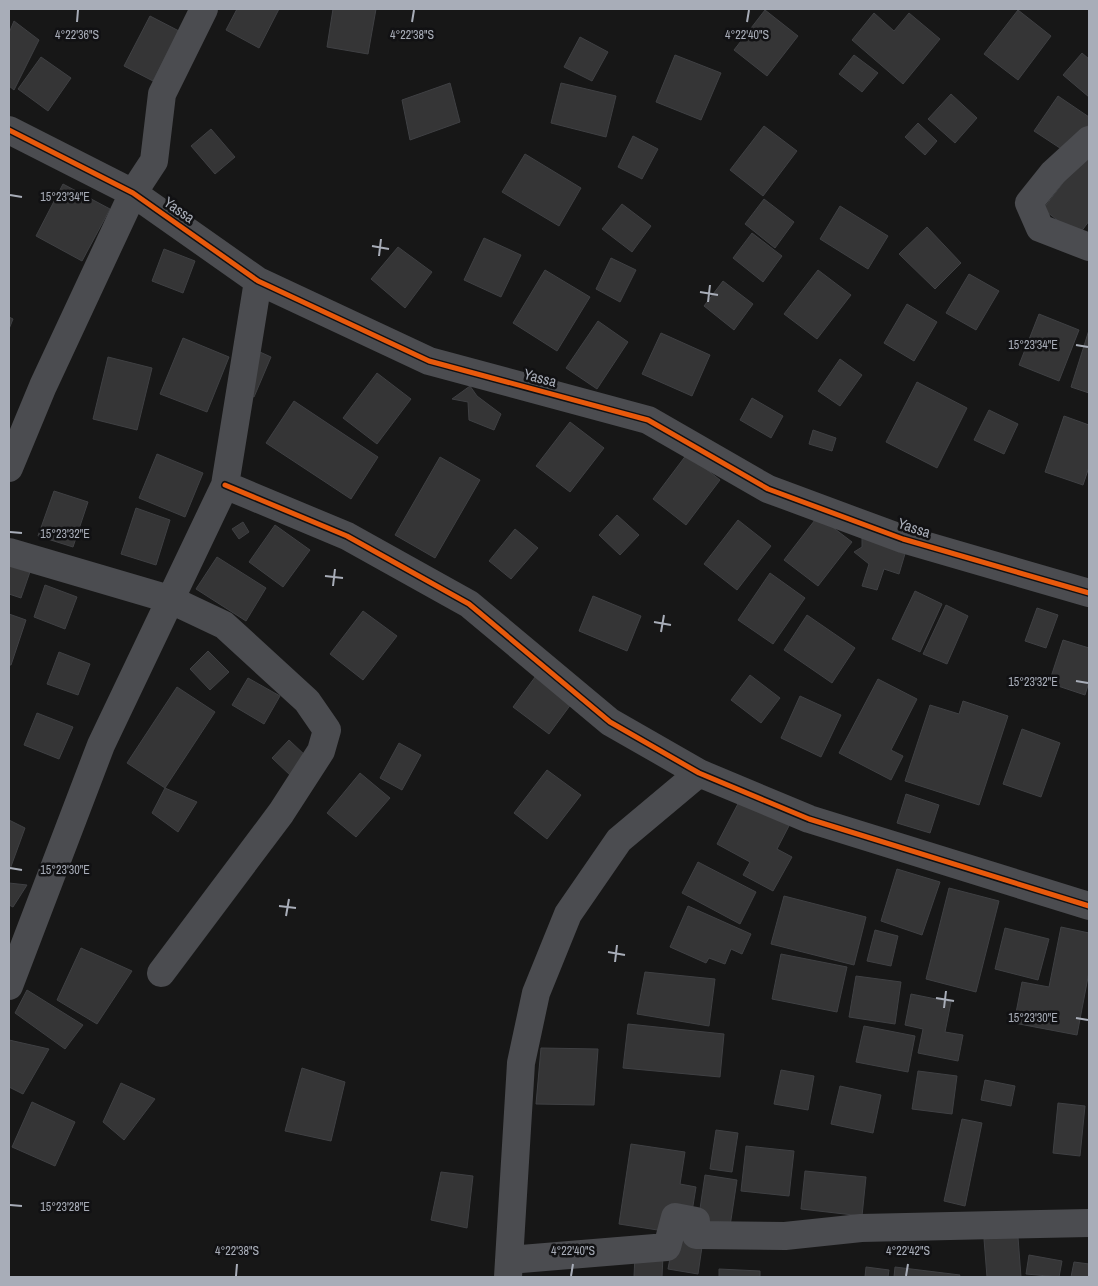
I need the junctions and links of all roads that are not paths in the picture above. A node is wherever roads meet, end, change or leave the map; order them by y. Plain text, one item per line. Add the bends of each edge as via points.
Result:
1 (204, 9) edge
2 (9, 130) edge
3 (1089, 140) edge
4 (133, 193) junction
5 (1089, 247) edge
6 (258, 281) junction
7 (9, 468) edge
8 (225, 485) junction
9 (9, 552) edge
10 (1089, 593) edge
11 (169, 599) junction
12 (699, 773) junction
13 (1089, 906) edge
14 (161, 973) dead end
15 (9, 986) edge
16 (1089, 1224) edge
17 (509, 1268) edge

1 - 4 street via 162,94 154,161
2 - 4 street, Yassa
3 - 5 street via 1053,173 1029,203 1040,228
4 - 6 street, Yassa
4 - 7 street via 43,386
6 - 8 street
6 - 10 street, Yassa via 429,361 648,420 768,490 903,539
8 - 11 street
8 - 12 street via 347,536 469,604 610,722
9 - 11 street
11 - 14 street via 224,626 307,701 327,730 321,751 281,813
11 - 15 street via 102,745
12 - 13 street via 809,819
12 - 17 street via 619,840 568,914 536,993 521,1063
16 - 17 street via 861,1228 785,1236 696,1235 696,1221 675,1217 667,1247

